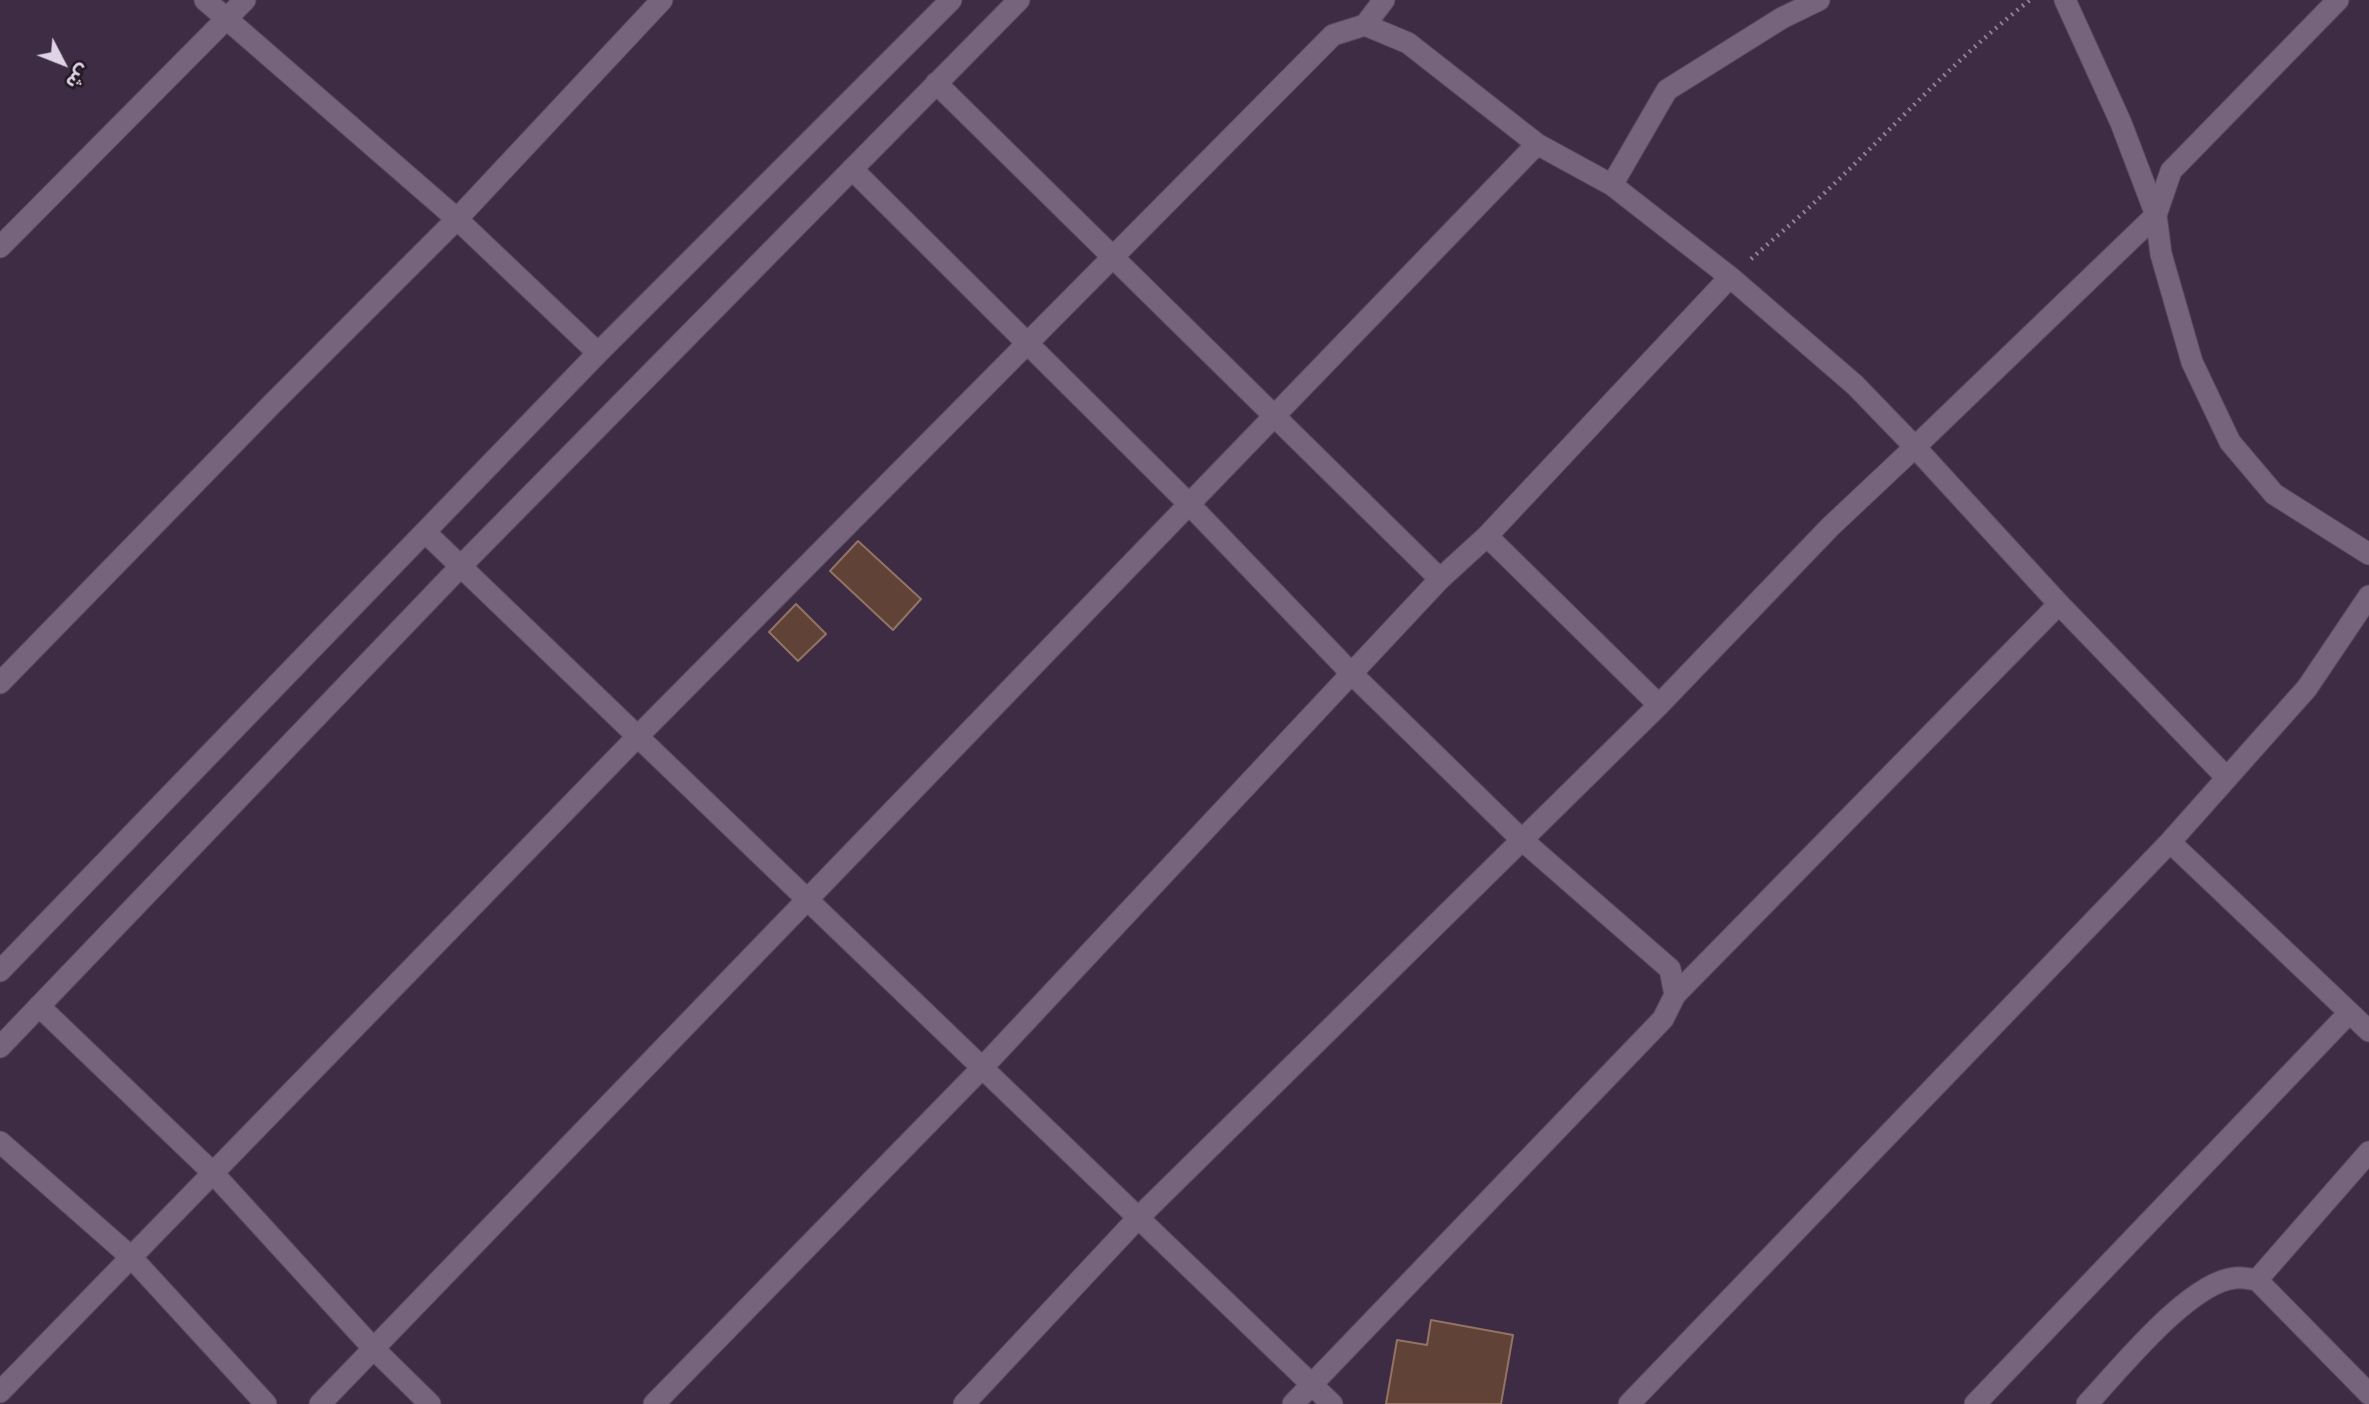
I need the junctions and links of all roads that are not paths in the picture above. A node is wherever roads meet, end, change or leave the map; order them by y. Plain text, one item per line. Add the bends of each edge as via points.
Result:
1 (205, 0) edge
2 (245, 0) edge
3 (662, 0) edge
4 (951, 0) edge
5 (1018, 0) edge
6 (1384, 0) edge
7 (1819, 0) edge
8 (2065, 0) edge
9 (2338, 0) edge
10 (225, 20) junction
11 (1365, 25) junction
12 (936, 83) junction
13 (1537, 144) junction
14 (852, 169) junction
15 (1612, 185) junction
16 (2156, 215) junction
17 (457, 219) junction
18 (0, 247) edge
19 (1114, 256) junction
20 (1730, 277) junction
21 (1027, 343) junction
22 (598, 353) junction
23 (1273, 415) junction
24 (1915, 447) junction
25 (1189, 504) junction
26 (425, 532) junction
27 (1486, 536) junction
28 (2369, 554) edge
29 (461, 566) junction
30 (1440, 579) junction
31 (2369, 596) edge
32 (2059, 604) junction
33 (1352, 674) junction
34 (0, 683) edge
35 (1659, 705) junction
36 (637, 737) junction
37 (2227, 778) junction
38 (1521, 839) junction
39 (2170, 842) junction
40 (807, 900) junction
41 (0, 971) edge
42 (1675, 995) junction
43 (39, 1006) junction
44 (2350, 1013) junction
45 (2369, 1031) edge
46 (0, 1046) edge
47 (982, 1068) junction
48 (0, 1142) edge
49 (2369, 1152) edge
50 (213, 1173) junction
51 (1138, 1218) junction
52 (131, 1257) junction
53 (2257, 1280) junction
54 (373, 1348) junction
55 (1312, 1384) junction
56 (0, 1392) edge
57 (2369, 1394) edge
58 (1985, 1401) edge
59 (266, 1404) edge
60 (320, 1404) edge
61 (430, 1404) edge
62 (654, 1404) edge
63 (964, 1404) edge
64 (1293, 1404) edge
65 (1332, 1404) edge
66 (1629, 1404) edge
67 (2087, 1404) edge

1 - 10 street
2 - 10 street
3 - 17 street
4 - 22 street
5 - 12 street
6 - 11 street
7 - 15 street via 1667,90
8 - 16 street via 2121,123
9 - 16 street via 2171,171
10 - 17 street
10 - 18 street
11 - 13 street via 1408,43
11 - 19 street via 1333,35
12 - 14 street
12 - 19 street
13 - 15 street
13 - 23 street
14 - 21 street
14 - 29 street
15 - 20 street
16 - 24 street
16 - 28 street via 2161,254 2192,362 2230,442 2274,494
17 - 22 street
17 - 34 street
19 - 21 street
19 - 23 street
20 - 24 street via 1854,385
20 - 27 street
21 - 25 street
21 - 36 street
22 - 26 street
23 - 25 street
23 - 30 street
24 - 32 street
24 - 35 street via 1830,527
25 - 33 street
25 - 40 street
26 - 29 street
26 - 41 street
27 - 30 street
27 - 35 street
29 - 36 street
29 - 43 street
30 - 33 street
31 - 37 street via 2307,688
32 - 37 street
32 - 42 street
33 - 38 street
33 - 47 street
35 - 38 street
36 - 40 street
36 - 50 street
37 - 39 street
38 - 42 street via 1670,969
38 - 51 street
39 - 44 street
39 - 66 street
40 - 47 street
40 - 54 street
42 - 55 street via 1663,1019
43 - 46 street
43 - 50 street
44 - 45 street
44 - 58 street
47 - 51 street
47 - 62 street
48 - 52 street
49 - 53 street
50 - 52 street
50 - 54 street
51 - 55 street
51 - 63 street
52 - 56 street
52 - 59 street
53 - 57 street
53 - 67 street via 2234,1278 2207,1287 2181,1305
54 - 60 street
54 - 61 street
55 - 64 street
55 - 65 street

